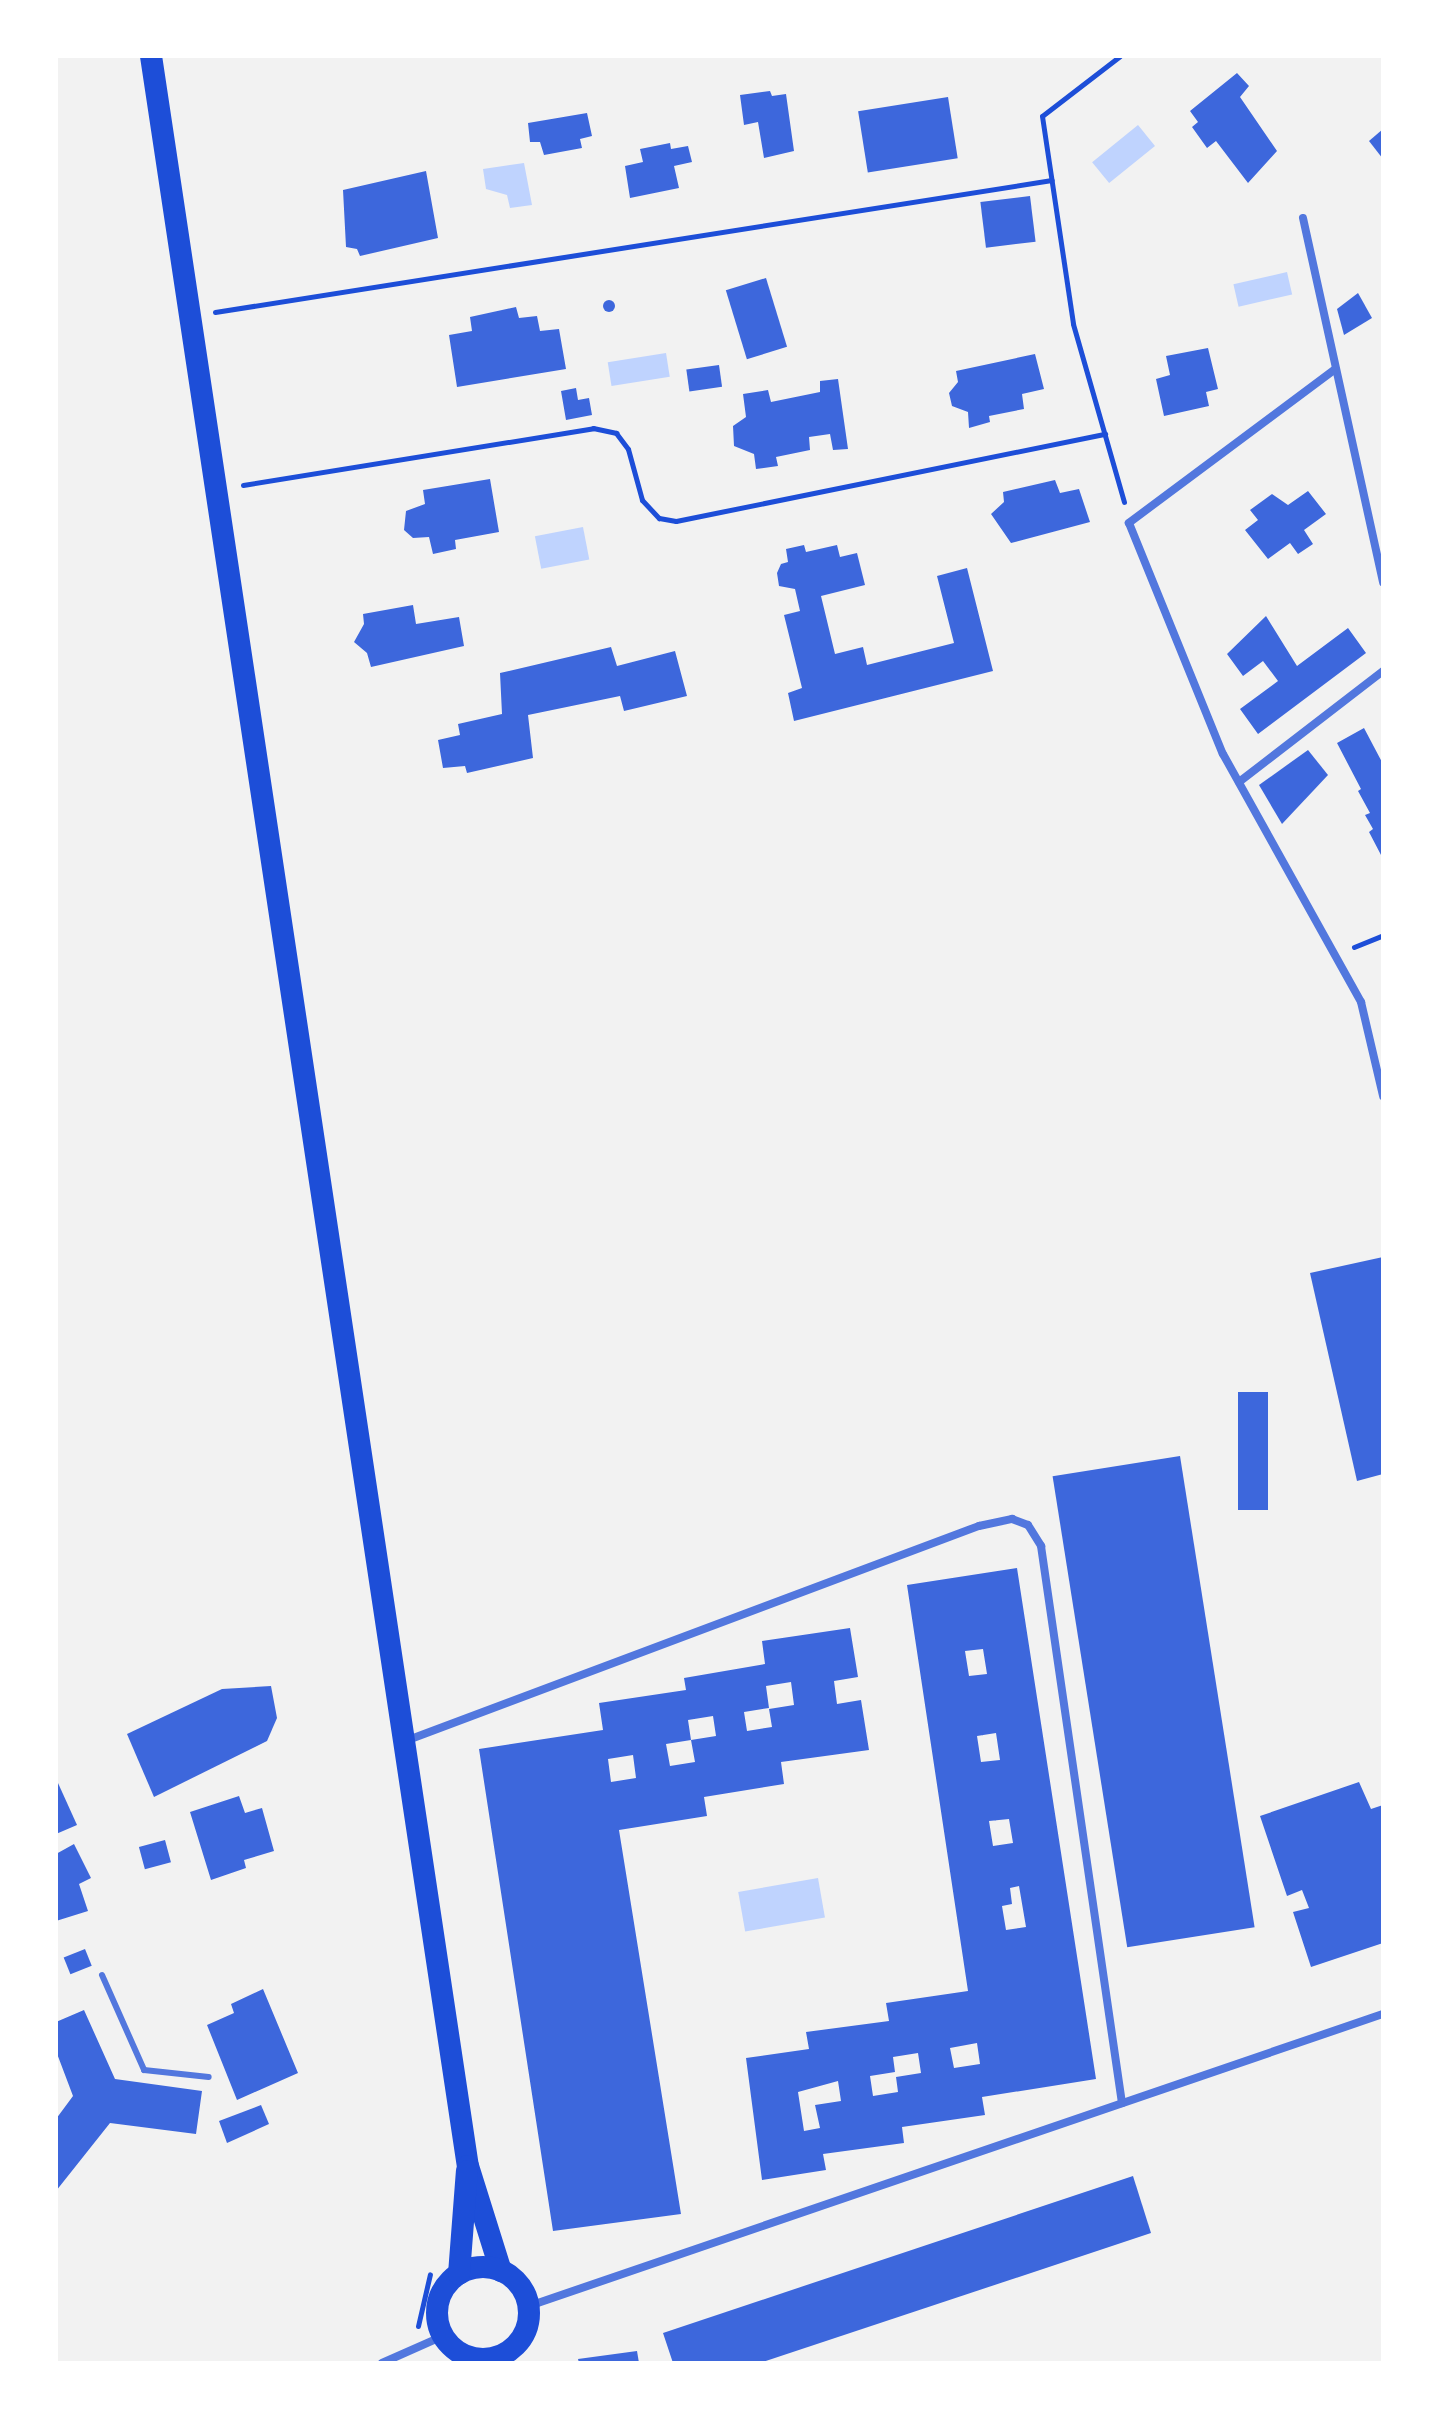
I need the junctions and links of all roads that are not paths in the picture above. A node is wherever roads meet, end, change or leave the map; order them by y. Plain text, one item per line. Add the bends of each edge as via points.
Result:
1 (151, 56) edge
2 (1303, 218) dead end
3 (1334, 370) junction
4 (1383, 582) edge
5 (1383, 671) edge
6 (1239, 782) junction
7 (1383, 1096) edge
8 (403, 1742) junction
9 (102, 1975) dead end
10 (1383, 2014) edge
11 (209, 2077) dead end
12 (1122, 2103) junction
13 (468, 2166) junction
14 (501, 2271) junction
15 (459, 2274) junction
16 (529, 2306) junction
17 (443, 2336) junction
18 (517, 2352) edge
19 (467, 2359) edge
20 (382, 2363) edge

1 - 8 highway
2 - 3 street
3 - 4 street
3 - 6 street via 1129,523 1177,650
5 - 6 street
6 - 7 street via 1361,1002
8 - 12 street via 979,1526 1012,1519 1028,1525 1041,1546
8 - 13 highway
9 - 11 lane via 144,2070
10 - 12 street
12 - 16 street
13 - 14 highway
13 - 15 highway
14 - 15 highway via 487,2267
14 - 16 highway via 514,2279
15 - 17 highway via 438,2302
16 - 18 highway
17 - 19 highway
17 - 20 street
18 - 19 highway

